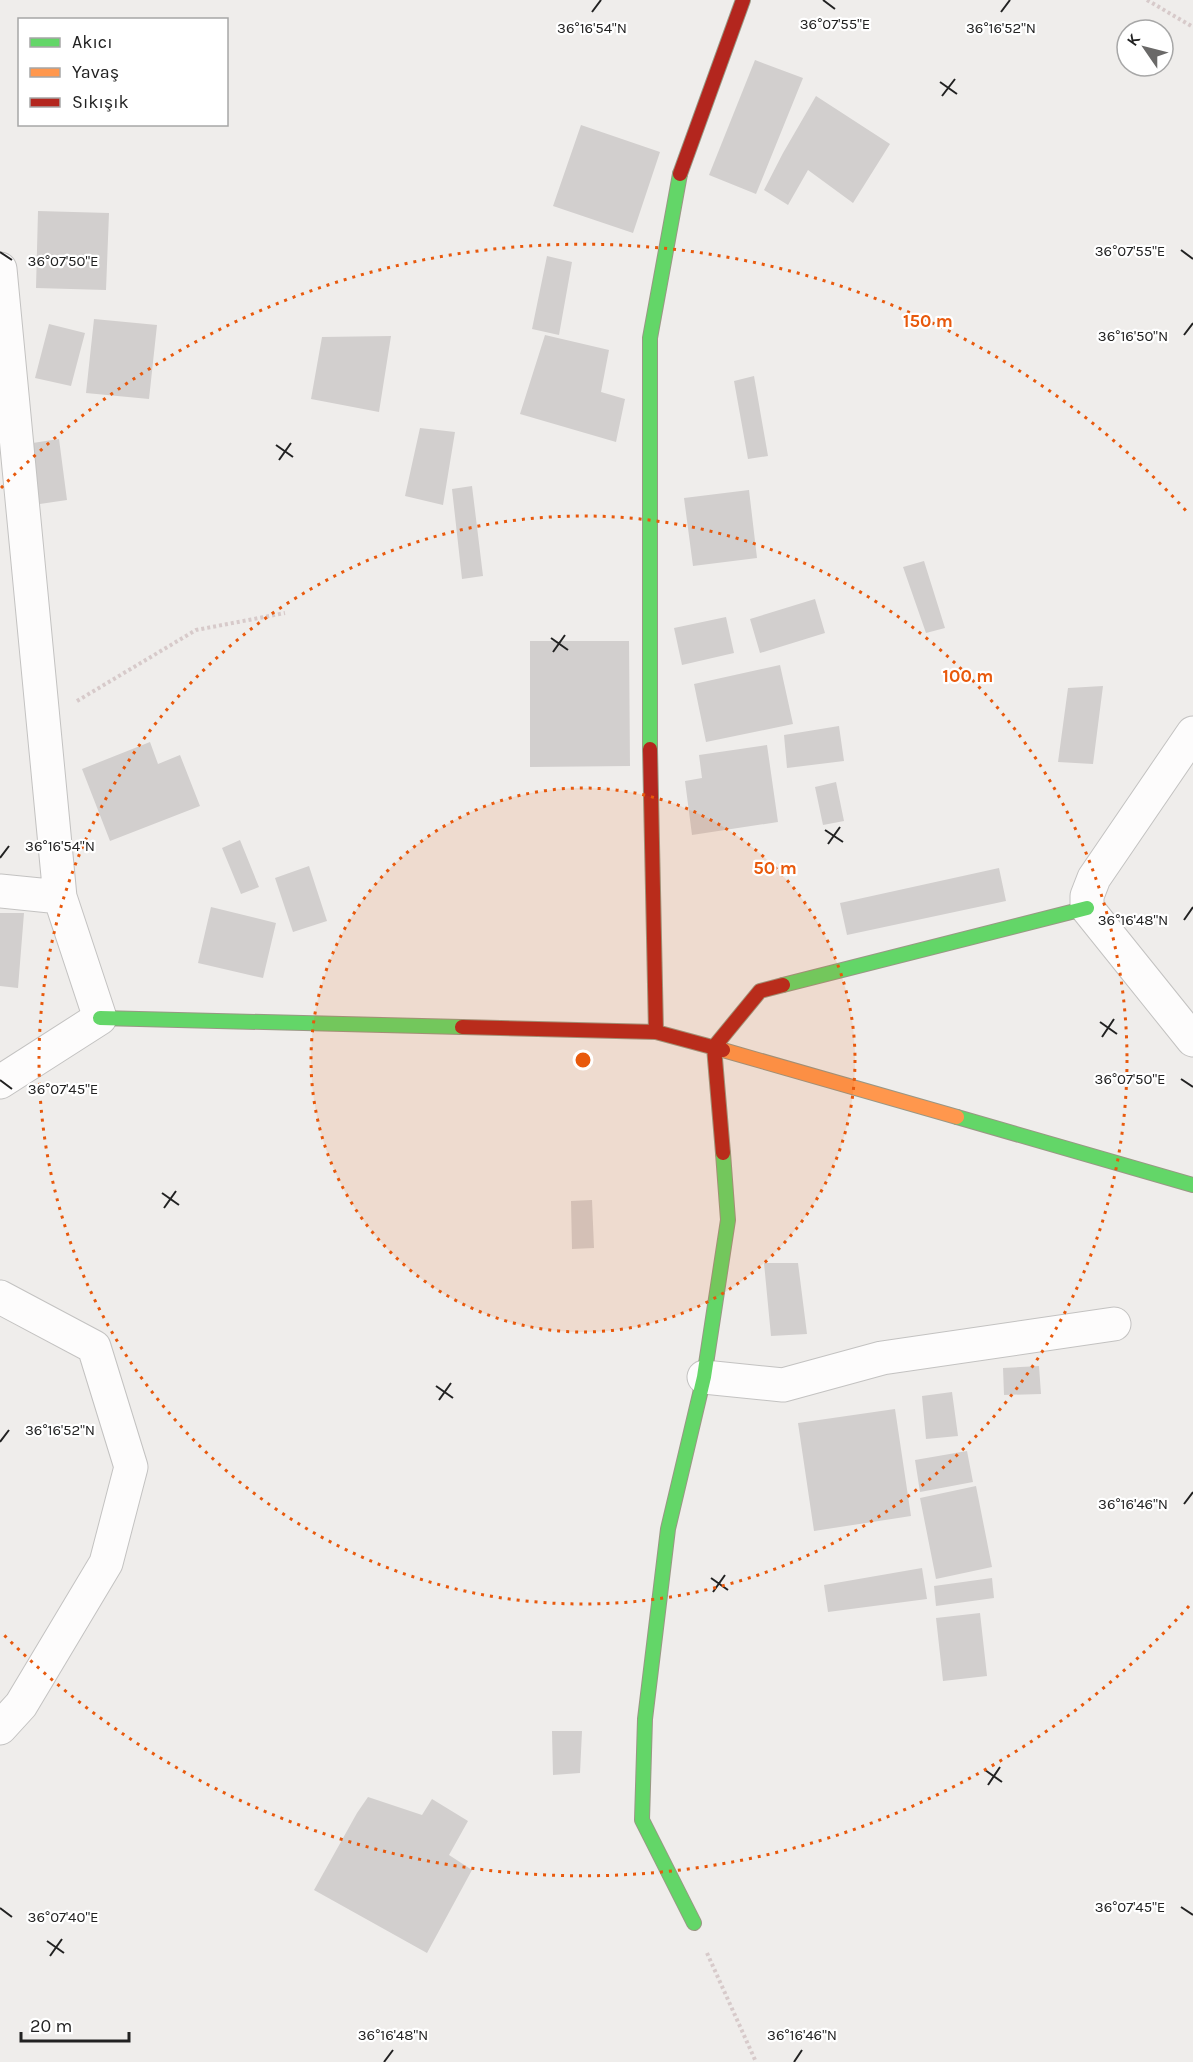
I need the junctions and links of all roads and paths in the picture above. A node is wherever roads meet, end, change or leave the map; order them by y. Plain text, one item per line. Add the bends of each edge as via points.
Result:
1 (742, 0) edge
2 (1147, 0) edge
3 (1193, 27) edge
4 (0, 272) edge
5 (285, 613) dead end
6 (43, 721) junction
7 (1193, 733) edge
8 (0, 891) edge
9 (60, 897) junction
10 (1087, 908) junction
11 (100, 1018) junction
12 (656, 1032) junction
13 (1193, 1040) edge
14 (714, 1047) junction
15 (0, 1082) edge
16 (1193, 1185) edge
17 (0, 1297) edge
18 (1114, 1324) dead end
19 (704, 1377) junction
20 (0, 1728) edge
21 (694, 1923) joint
22 (756, 2062) edge

1 - 12 street via 679,176 650,338 649,683
2 - 3 path
4 - 6 street
5 - 6 path via 196,630
6 - 9 street
7 - 10 street via 1094,878
8 - 9 street
9 - 11 street
10 - 13 street
10 - 14 street via 760,991
11 - 12 street
11 - 15 street
12 - 14 street
14 - 16 street
14 - 19 street via 728,1220
17 - 20 street via 94,1347 131,1467 106,1563 21,1705
18 - 19 street via 882,1358 783,1385
19 - 21 street via 668,1529 645,1719 642,1820
21 - 22 path

